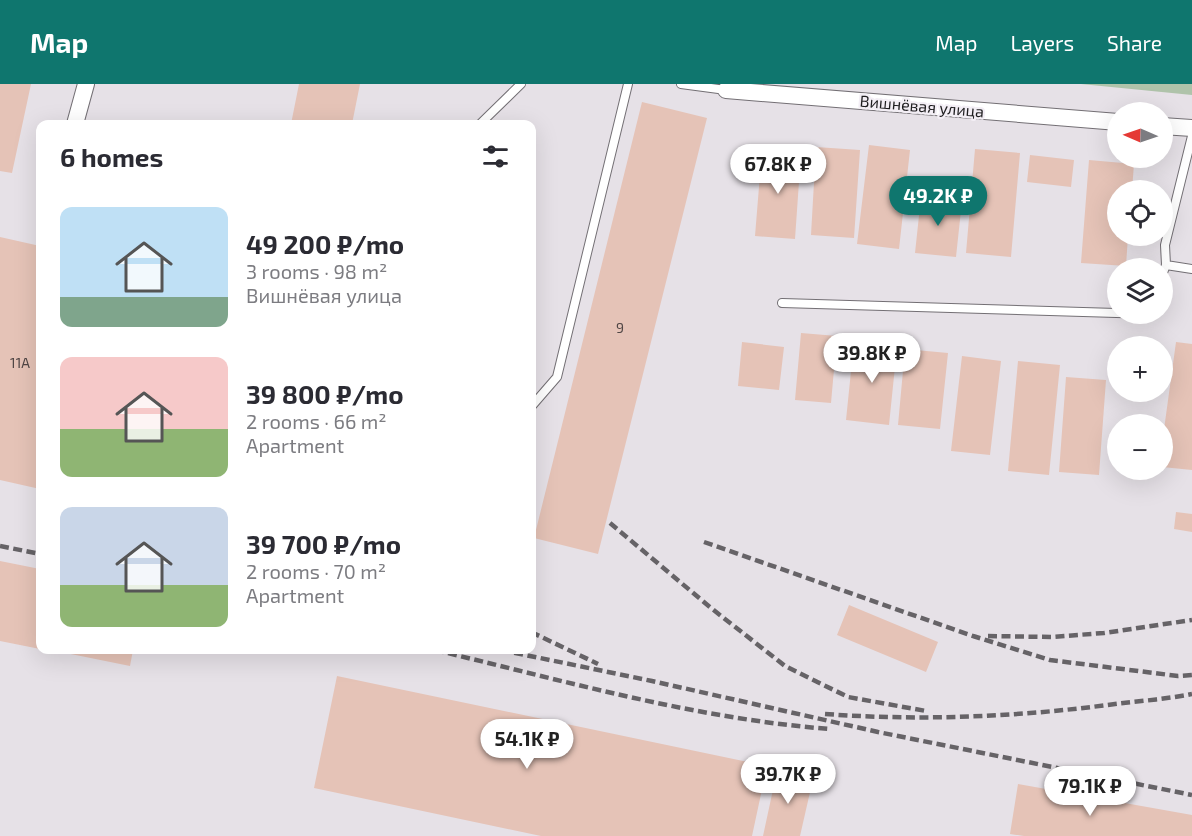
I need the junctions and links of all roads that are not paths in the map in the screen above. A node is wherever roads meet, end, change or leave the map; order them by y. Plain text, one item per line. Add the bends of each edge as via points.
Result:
1 (86, 84) edge
2 (521, 84) edge
3 (628, 84) edge
4 (681, 84) edge
5 (726, 90) joint
6 (76, 120) edge
7 (484, 120) edge
8 (1107, 121) edge
9 (1173, 127) edge
10 (1192, 128) edge
11 (1192, 136) edge
12 (1166, 258) edge
13 (1173, 266) edge
14 (1192, 269) edge
15 (782, 303) dead end
16 (1107, 313) edge
17 (536, 401) edge

1 - 6 street
2 - 7 lane
3 - 17 lane via 557,377
4 - 5 lane
5 - 8 street, Вишнёвая улица
9 - 10 street
11 - 12 lane
13 - 14 lane
15 - 16 lane

